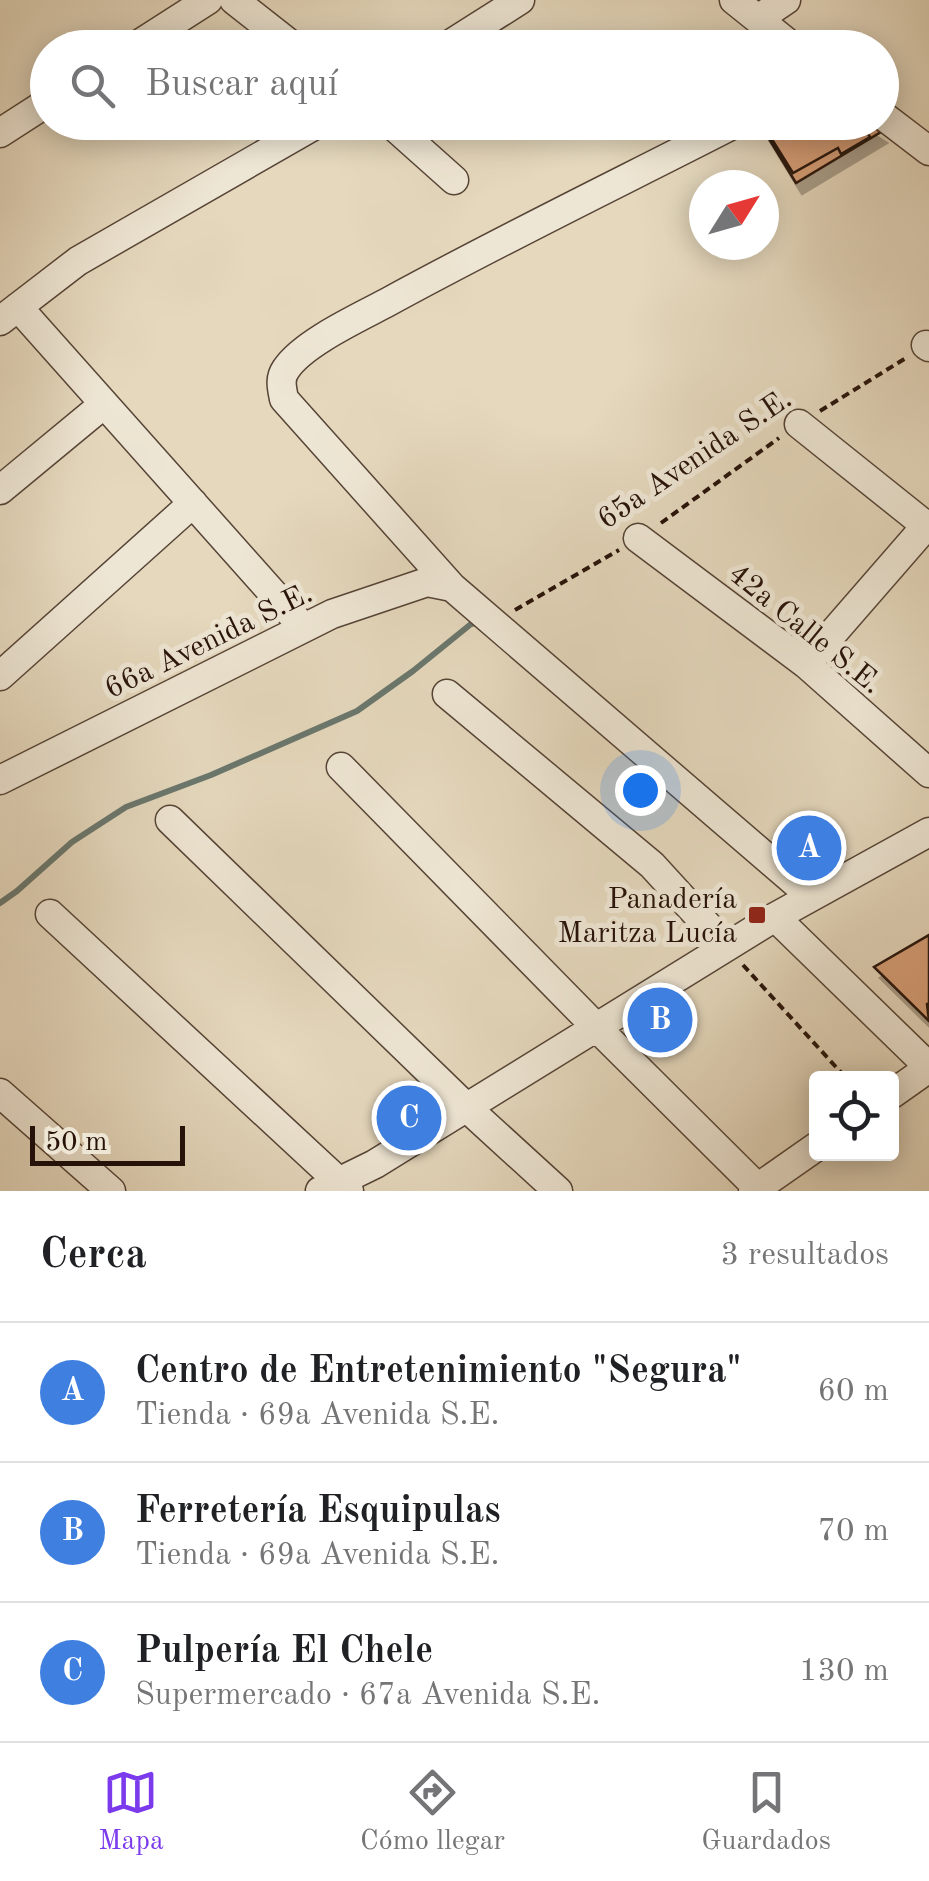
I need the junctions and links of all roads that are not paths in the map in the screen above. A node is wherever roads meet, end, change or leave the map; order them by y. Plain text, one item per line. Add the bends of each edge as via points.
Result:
1 (208, 0) edge
2 (234, 0) edge
3 (520, 0) edge
4 (734, 0) edge
5 (786, 0) edge
6 (758, 20) junction
7 (161, 30) edge
8 (272, 30) edge
9 (472, 30) edge
10 (771, 30) edge
11 (30, 113) edge
12 (899, 128) edge
13 (0, 132) edge
14 (289, 140) edge
15 (408, 140) edge
16 (703, 140) edge
17 (929, 151) edge
18 (454, 180) dead end
19 (9, 314) edge
20 (104, 404) junction
21 (799, 424) road end
22 (0, 490) edge
23 (193, 503) junction
24 (928, 527) edge
25 (638, 538) road end
26 (452, 587) junction
27 (303, 627) junction
28 (806, 664) junction
29 (0, 676) edge
30 (447, 694) dead end
31 (341, 766) dead end
32 (929, 774) edge
33 (0, 780) edge
34 (170, 820) dead end
35 (926, 838) edge
36 (811, 896) junction
37 (50, 914) dead end
38 (774, 917) junction
39 (726, 946) junction
40 (596, 1027) junction
41 (929, 1067) edge
42 (899, 1089) edge
43 (0, 1093) edge
44 (466, 1108) junction
45 (809, 1152) edge
46 (336, 1188) edge
47 (757, 1190) edge
48 (112, 1191) edge
49 (558, 1191) edge

1 - 7 street
2 - 8 street
3 - 9 street
4 - 6 street
5 - 6 street
6 - 10 street
11 - 13 street
12 - 17 street
14 - 19 street via 78,261
15 - 18 street
16 - 26 street via 332,332 286,370 284,399
19 - 20 street
20 - 22 street
20 - 23 street
21 - 24 street
23 - 27 street
23 - 29 street
24 - 28 street
25 - 28 street, 42a Calle S.E.
26 - 27 street, 66a Avenida S.E. via 427,582
26 - 36 street
27 - 33 street, 66a Avenida S.E.
28 - 32 street, 42a Calle S.E.
30 - 39 street via 652,865
31 - 40 street
34 - 44 street
35 - 36 street
36 - 38 street
37 - 46 street
38 - 39 street
38 - 41 street
39 - 40 street
40 - 44 street
40 - 47 street
41 - 42 street
43 - 48 street
44 - 46 street
44 - 49 street
45 - 47 street

